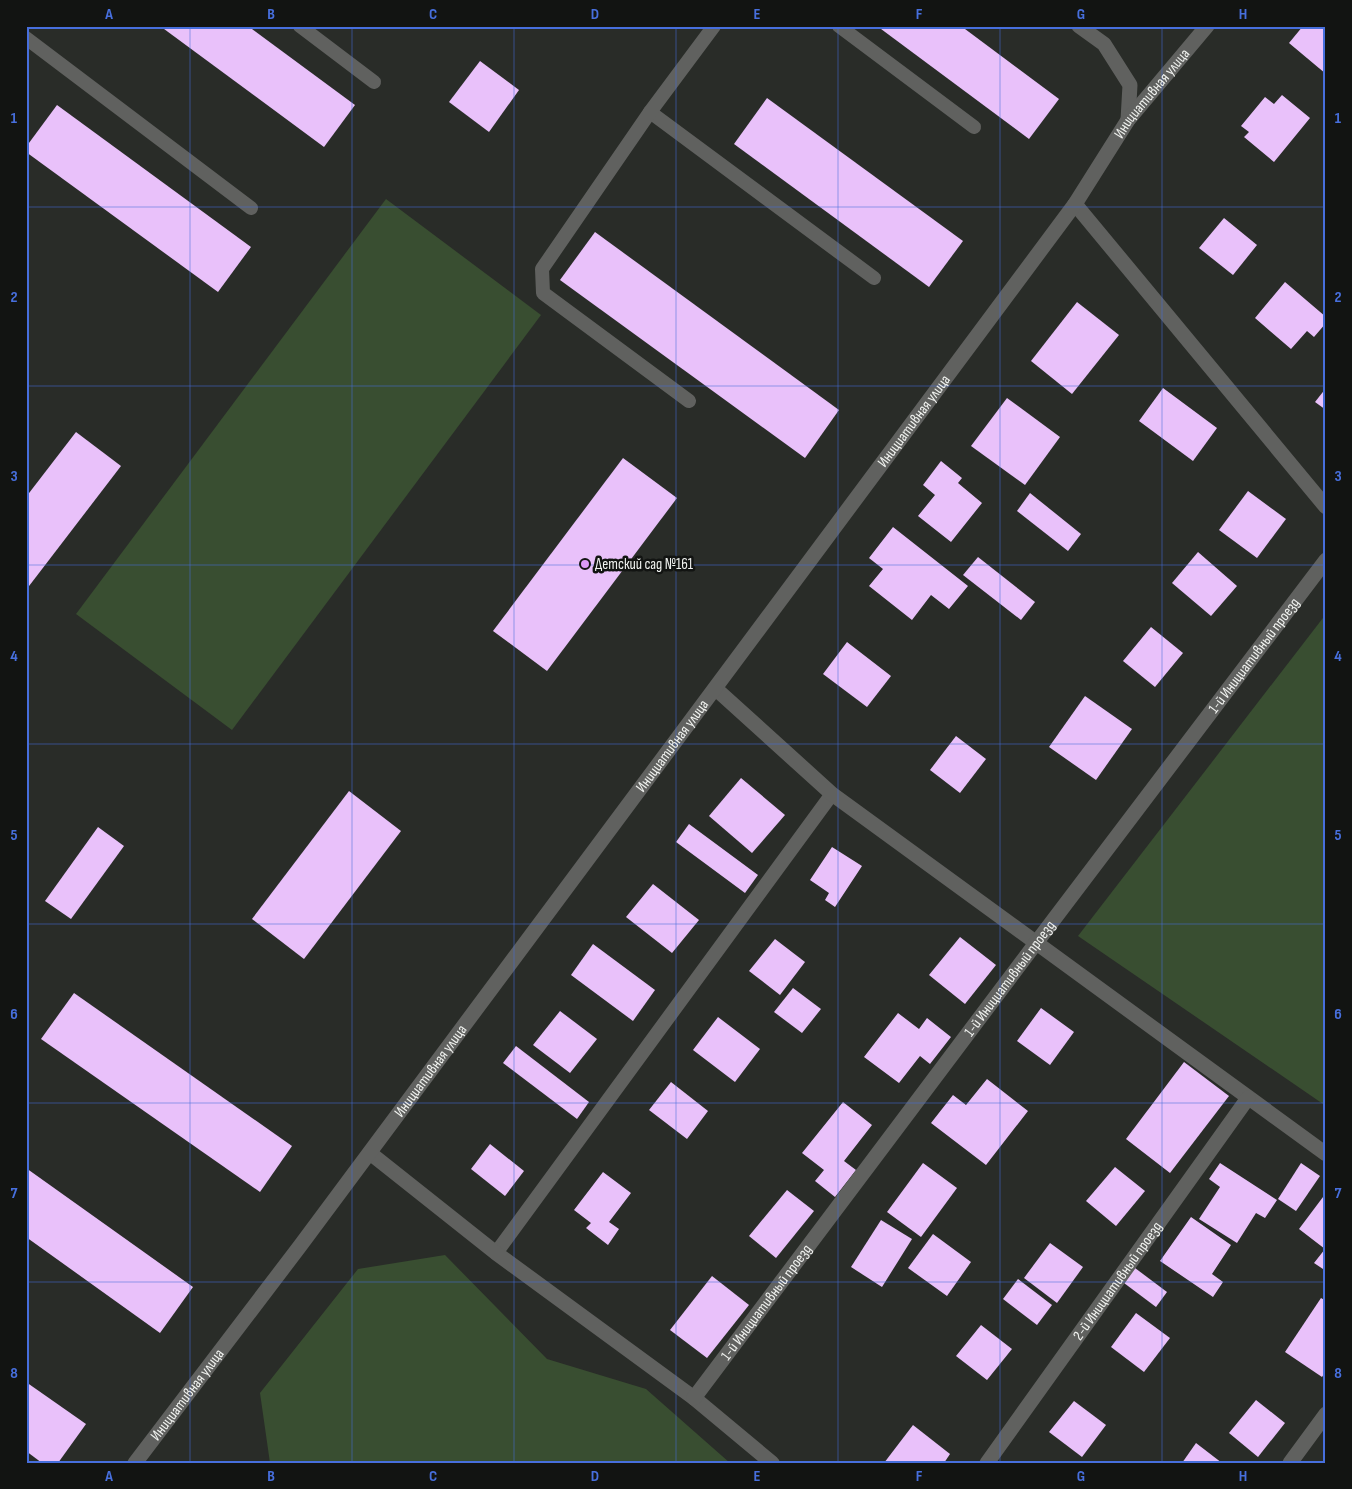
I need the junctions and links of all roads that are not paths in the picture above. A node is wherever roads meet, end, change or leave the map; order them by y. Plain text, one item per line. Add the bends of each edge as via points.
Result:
1 (300, 26) edge
2 (714, 26) edge
3 (838, 26) edge
4 (1079, 26) edge
5 (1207, 26) edge
6 (26, 38) edge
7 (374, 82) dead end
8 (650, 112) junction
9 (1128, 120) junction
10 (974, 127) dead end
11 (1076, 204) junction
12 (252, 208) dead end
13 (874, 278) dead end
14 (689, 401) dead end
15 (1326, 507) edge
16 (1326, 560) edge
17 (716, 689) junction
18 (832, 794) junction
19 (1036, 943) junction
20 (1248, 1098) junction
21 (370, 1153) junction
22 (1326, 1154) edge
23 (496, 1253) junction
24 (694, 1398) junction
25 (1326, 1414) edge
26 (135, 1463) edge
27 (772, 1463) edge
28 (987, 1463) edge
29 (1290, 1463) edge

1 - 7 lane
2 - 8 lane
3 - 10 lane
4 - 9 street via 1104,44 1130,85
5 - 9 street, Инициативная улица
6 - 12 lane
8 - 13 lane
8 - 14 lane via 542,269 543,293
9 - 11 street, Инициативная улица
11 - 15 street
11 - 17 street, Инициативная улица
16 - 19 street, 1-й Инициативный проезд
17 - 18 street
17 - 21 street, Инициативная улица
18 - 19 street
18 - 23 lane
19 - 20 street
19 - 24 street, 1-й Инициативный проезд
20 - 22 street
20 - 28 street, 2-й Инициативный проезд
21 - 23 street
21 - 26 street, Инициативная улица
23 - 24 street
24 - 27 street
25 - 29 street

